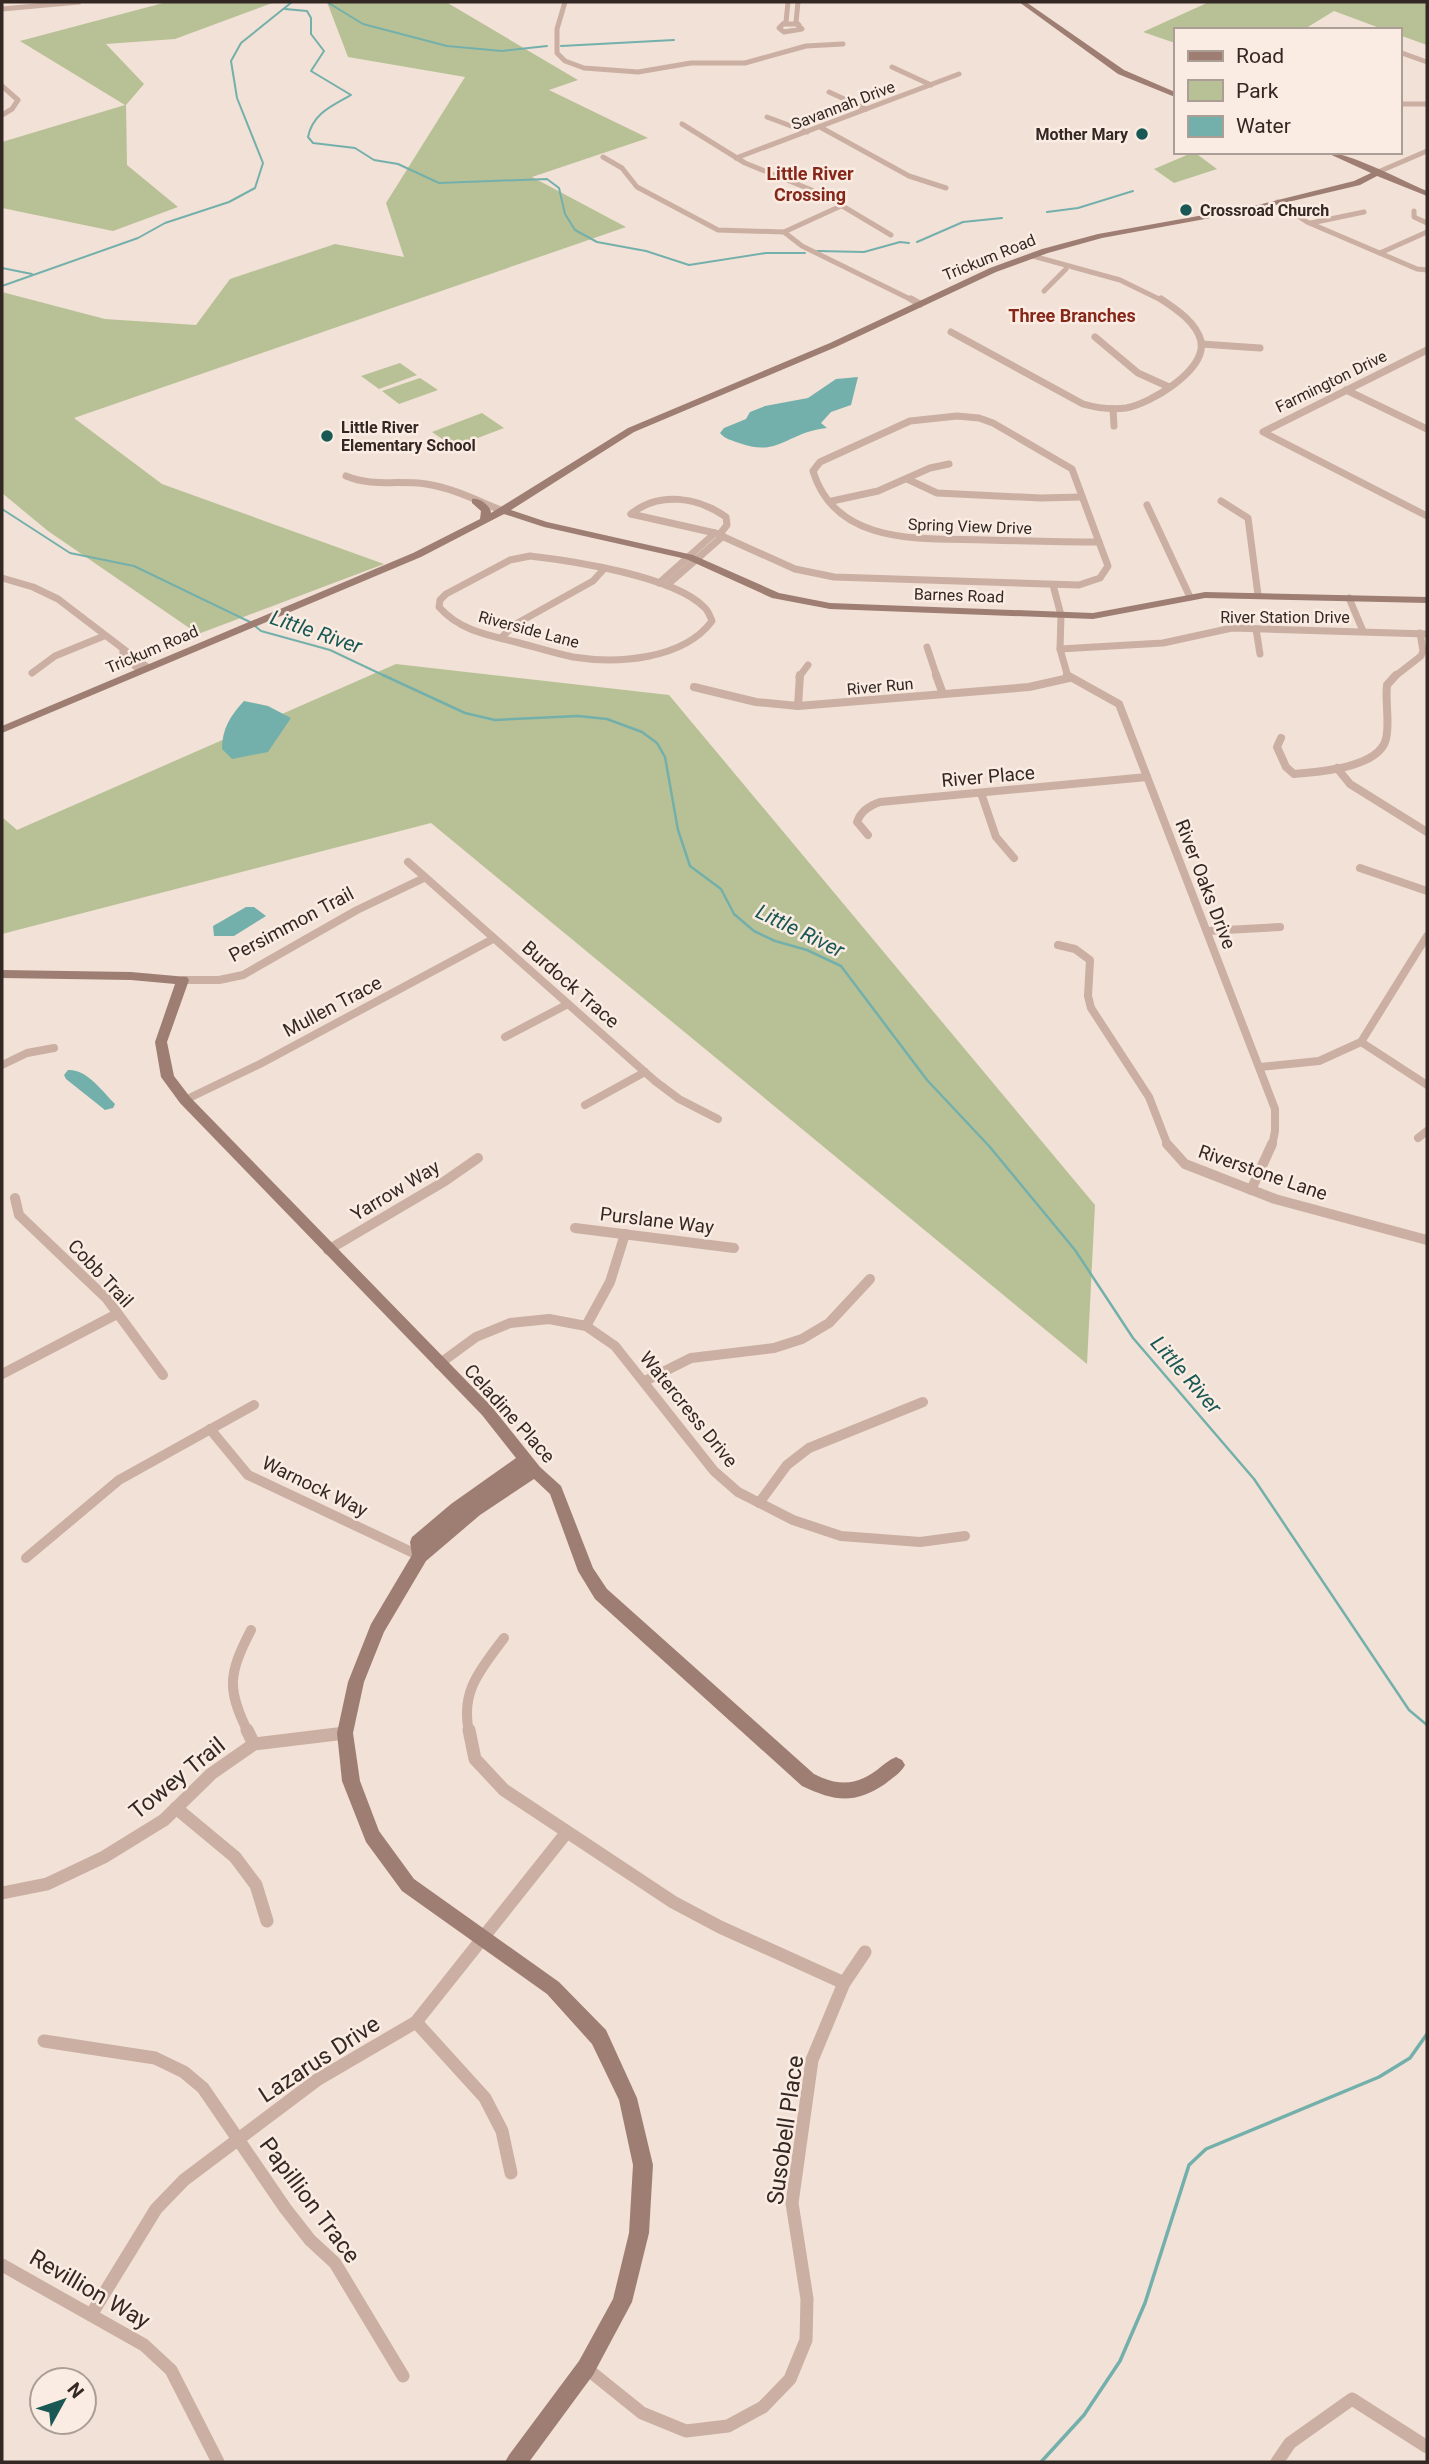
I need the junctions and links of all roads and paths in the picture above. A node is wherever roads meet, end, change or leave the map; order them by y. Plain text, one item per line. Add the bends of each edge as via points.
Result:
1 (79, 2) edge
2 (565, 2) edge
3 (788, 2) edge
4 (798, 2) edge
5 (1022, 2) edge
6 (2, 9) edge
7 (783, 24) junction
8 (799, 25) junction
9 (791, 36) junction
10 (843, 44) dead end
11 (802, 47) junction
12 (1401, 53) edge
13 (1427, 62) edge
14 (892, 67) dead end
15 (959, 74) dead end
16 (931, 85) junction
17 (2, 86) edge
18 (830, 92) dead end
19 (1174, 95) edge
20 (1401, 104) edge
21 (1426, 104) edge
22 (866, 109) junction
23 (2, 115) edge
24 (767, 117) dead end
25 (682, 124) dead end
26 (820, 127) junction
27 (807, 132) junction
28 (1427, 151) edge
29 (1334, 154) edge
30 (603, 156) dead end
31 (736, 158) junction
32 (1378, 172) junction
33 (1363, 181) junction
34 (1398, 181) junction
35 (946, 188) dead end
36 (1427, 194) edge
37 (1278, 202) junction
38 (843, 205) junction
39 (1414, 211) dead end
40 (1364, 212) dead end
41 (1310, 223) junction
42 (1427, 223) edge
43 (784, 232) junction
44 (1427, 232) edge
45 (891, 235) dead end
46 (1380, 253) junction
47 (1033, 256) junction
48 (1066, 269) junction
49 (1427, 270) edge
50 (1044, 290) dead end
51 (920, 304) junction
52 (951, 332) dead end
53 (1095, 337) dead end
54 (1201, 344) junction
55 (1260, 348) dead end
56 (1426, 351) edge
57 (1169, 387) junction
58 (1346, 390) junction
59 (1113, 410) junction
60 (1114, 426) dead end
61 (1427, 429) edge
62 (586, 458) junction
63 (949, 464) dead end
64 (346, 476) dead end
65 (907, 479) junction
66 (1082, 497) junction
67 (475, 501) junction
68 (832, 501) junction
69 (1221, 501) dead end
70 (516, 503) junction
71 (1147, 505) dead end
72 (490, 507) junction
73 (508, 515) junction
74 (1427, 516) edge
75 (485, 522) junction
76 (719, 535) junction
77 (1100, 542) junction
78 (396, 550) dead end
79 (426, 551) junction
80 (693, 558) junction
81 (603, 570) junction
82 (2, 578) edge
83 (663, 584) junction
84 (1054, 584) junction
85 (1258, 595) junction
86 (1190, 597) junction
87 (1349, 598) junction
88 (316, 599) junction
89 (1427, 600) edge
90 (1061, 615) junction
91 (1256, 629) junction
92 (1363, 631) junction
93 (1424, 634) edge
94 (104, 636) junction
95 (500, 638) junction
96 (927, 647) dead end
97 (1060, 649) junction
98 (1260, 654) dead end
99 (808, 665) dead end
100 (144, 669) junction
101 (32, 673) dead end
102 (1069, 678) junction
103 (694, 687) dead end
104 (943, 694) junction
105 (798, 706) junction
106 (2, 730) edge
107 (1281, 738) dead end
108 (1337, 768) junction
109 (1147, 777) junction
110 (981, 793) junction
111 (1427, 832) edge
112 (868, 835) dead end
113 (1014, 858) dead end
114 (408, 862) dead end
115 (1360, 868) dead end
116 (424, 878) junction
117 (1427, 891) edge
118 (1280, 927) dead end
119 (1207, 931) junction
120 (1427, 936) edge
121 (494, 939) junction
122 (1058, 945) dead end
123 (2, 974) edge
124 (183, 980) junction
125 (568, 1004) junction
126 (505, 1037) dead end
127 (1361, 1042) junction
128 (54, 1048) dead end
129 (2, 1065) edge
130 (1260, 1067) junction
131 (645, 1072) junction
132 (1427, 1085) edge
133 (185, 1100) junction
134 (585, 1105) dead end
135 (718, 1119) dead end
136 (1427, 1131) edge
137 (1418, 1138) dead end
138 (478, 1158) dead end
139 (1251, 1190) junction
140 (15, 1198) dead end
141 (575, 1228) dead end
142 (625, 1234) junction
143 (1427, 1240) edge
144 (734, 1248) dead end
145 (328, 1250) junction
146 (870, 1279) dead end
147 (117, 1314) junction
148 (586, 1326) junction
149 (439, 1364) junction
150 (2, 1374) edge
151 (163, 1375) dead end
152 (645, 1381) junction
153 (923, 1402) dead end
154 (254, 1405) dead end
155 (210, 1429) junction
156 (530, 1466) junction
157 (760, 1503) junction
158 (965, 1536) dead end
159 (420, 1556) junction
160 (26, 1558) dead end
161 (251, 1630) dead end
162 (504, 1638) dead end
163 (345, 1733) junction
164 (254, 1744) junction
165 (896, 1765) dead end
166 (176, 1808) junction
167 (568, 1832) junction
168 (2, 1893) edge
169 (267, 1921) dead end
170 (484, 1937) junction
171 (865, 1952) dead end
172 (844, 1983) junction
173 (416, 2022) junction
174 (44, 2040) dead end
175 (238, 2139) junction
176 (511, 2173) dead end
177 (2, 2265) edge
178 (91, 2315) junction
179 (586, 2368) junction
180 (403, 2376) dead end
181 (1427, 2447) edge
182 (218, 2462) edge
183 (516, 2462) edge
184 (1277, 2462) edge

1 - 6 street
2 - 11 street via 555,40 557,53 570,64 589,70 638,72 691,63 745,63
3 - 7 street
4 - 8 street
5 - 19 street via 1121,72
7 - 8 street
7 - 9 street via 779,28
8 - 9 street via 802,29
9 - 11 street
10 - 11 street
12 - 13 street
14 - 16 street
15 - 16 street, Savannah Drive
16 - 22 street, Savannah Drive
17 - 23 street via 18,100
18 - 22 street
20 - 21 street
22 - 26 street, Savannah Drive
24 - 27 street
25 - 31 street
26 - 27 street, Savannah Drive
26 - 35 street via 909,176
27 - 31 street, Savannah Drive
28 - 32 street, Trickum Road
29 - 32 street
30 - 43 street via 622,168 637,187 718,230
31 - 38 street
32 - 33 street, Trickum Road
32 - 34 street
33 - 34 street
33 - 37 street, Trickum Road
34 - 36 street
37 - 41 street
37 - 47 street, Trickum Road via 1101,236
38 - 43 street
38 - 45 street
39 - 42 street via 1414,217
40 - 41 street
41 - 46 street
43 - 51 street via 802,246
44 - 46 street
46 - 49 street
47 - 48 street
47 - 51 street, Trickum Road
48 - 50 street
48 - 54 street via 1112,277 1165,303 1189,321
51 - 62 street, Trickum Road via 631,430
52 - 59 street via 1083,404
53 - 57 street via 1138,373
54 - 55 street
54 - 57 street via 1195,366
56 - 58 street, Farmington Drive
57 - 59 street via 1142,402
58 - 61 street
58 - 74 street, Farmington Drive via 1263,432
59 - 60 street
62 - 70 street, Trickum Road
62 - 73 street, Trickum Road
63 - 65 street
64 - 67 street via 428,484
65 - 66 street via 937,494
65 - 68 street
66 - 68 street, Spring View Drive via 1072,469 993,423 957,416 910,421 820,462 813,471 814,480
66 - 77 street, Spring View Drive
67 - 72 street
67 - 75 street via 488,513
68 - 77 street, Spring View Drive via 859,525 903,538
69 - 85 street via 1248,519
70 - 72 street
70 - 73 street, Trickum Road
71 - 86 street
72 - 73 street
73 - 75 street, Trickum Road
73 - 80 street, Barnes Road
73 - 88 street, Trickum Road via 422,558
75 - 79 street, Trickum Road
76 - 76 street, Spring View Drive via 631,514 653,501 699,504 726,517 727,525
76 - 80 street
76 - 84 street, Spring View Drive via 795,569 834,578
77 - 84 street, Spring View Drive via 1108,566 1100,578 1079,585
78 - 79 street
79 - 88 street, Trickum Road
80 - 83 street
80 - 90 street, Barnes Road via 764,591 811,603
81 - 83 street, Riverside Lane
81 - 95 street via 593,581 514,625
81 - 95 street, Riverside Lane via 522,556 442,597 439,604 445,614
82 - 94 street via 58,599
83 - 95 street, Riverside Lane via 701,601 712,617 704,633 659,653 586,658
84 - 90 street
85 - 86 street, Barnes Road
85 - 87 street, Barnes Road
86 - 90 street, Barnes Road via 1113,614
87 - 89 street, Barnes Road
87 - 92 street
88 - 100 street, Trickum Road
90 - 97 street
91 - 92 street, River Station Drive
91 - 97 street, River Station Drive via 1217,629 1163,643
91 - 98 street
92 - 93 street, River Station Drive
93 - 108 street via 1421,656 1387,685 1385,747 1369,759
94 - 100 street
94 - 101 street via 55,656
96 - 104 street
97 - 102 street via 1061,666
99 - 105 street via 797,678
100 - 106 street, Trickum Road
102 - 104 street, River Run via 1029,687
102 - 109 street, River Oaks Drive via 1119,704
103 - 105 street, River Run via 755,702
104 - 105 street, River Run
107 - 108 street via 1278,747 1294,774
108 - 111 street via 1350,784
109 - 110 street, River Place
109 - 119 street, River Oaks Drive
110 - 112 street, River Place via 871,805 857,822
110 - 113 street via 995,836 1003,851
114 - 116 street, Burdock Trace
115 - 117 street
116 - 121 street, Burdock Trace
116 - 124 street, Persimmon Trail via 243,975
118 - 119 street
119 - 130 street, River Oaks Drive
120 - 127 street
121 - 125 street, Burdock Trace
121 - 133 street, Mullen Trace
122 - 139 street, Riverstone Lane via 1074,947 1090,960 1091,1008 1149,1097 1173,1153 1185,1164
123 - 124 street, Persimmon Trail
124 - 133 street, Celadine Place via 161,1042 168,1077
125 - 126 street
125 - 131 street, Burdock Trace
127 - 130 street via 1319,1060
127 - 132 street
128 - 129 street via 27,1053
130 - 139 street, River Oaks Drive via 1277,1125 1271,1153
131 - 134 street
131 - 135 street, Burdock Trace via 679,1099
133 - 145 street, Celadine Place
136 - 137 street
138 - 145 street, Yarrow Way
139 - 143 street, Riverstone Lane
140 - 147 street, Cobb Trail via 19,1215 97,1288
141 - 142 street, Purslane Way
142 - 144 street, Purslane Way
142 - 148 street via 615,1275
145 - 149 street, Celadine Place
146 - 152 street via 829,1323 802,1339 774,1348 691,1358
147 - 150 street
147 - 151 street, Cobb Trail
148 - 149 street, Watercress Drive via 550,1319 510,1324 476,1338
148 - 152 street, Watercress Drive via 615,1346
149 - 156 street, Celadine Place via 486,1411
152 - 157 street, Watercress Drive via 714,1471 738,1492
153 - 157 street via 809,1448 787,1465
154 - 155 street
155 - 159 street, Warnock Way via 248,1475
155 - 160 street via 118,1480
156 - 159 street
156 - 165 street, Celadine Place via 560,1495 586,1571 601,1594 799,1773 827,1790 849,1793 872,1785
157 - 158 street, Watercress Drive via 841,1536 920,1542
159 - 163 street via 377,1629 356,1682
161 - 164 street via 233,1665 230,1696
162 - 167 street via 473,1681 465,1713 475,1759 504,1790
163 - 164 street, Towey Trail
163 - 170 street via 351,1781 372,1836 408,1885
164 - 166 street, Towey Trail via 211,1774
166 - 168 street, Towey Trail via 104,1857 47,1884
166 - 169 street via 235,1857 256,1885
167 - 170 street, Lazarus Drive
167 - 172 street via 673,1902
170 - 173 street, Lazarus Drive
170 - 179 street via 553,1988 599,2037 628,2098 643,2165 639,2232 622,2302
171 - 172 street, Susobell Place
172 - 179 street, Susobell Place via 812,2060 792,2203 807,2299 806,2340 790,2379 763,2407 728,2426 686,2431 642,2413
173 - 175 street, Lazarus Drive via 317,2080
173 - 176 street via 485,2098 502,2131
174 - 175 street, Papillion Trace via 155,2059 184,2072 203,2088
175 - 178 street, Lazarus Drive via 184,2180 156,2209
175 - 180 street, Papillion Trace via 310,2240 335,2263
177 - 178 street, Revillion Way
178 - 182 street, Revillion Way via 144,2345 170,2370
179 - 183 street
181 - 184 street via 1352,2399 1290,2443

